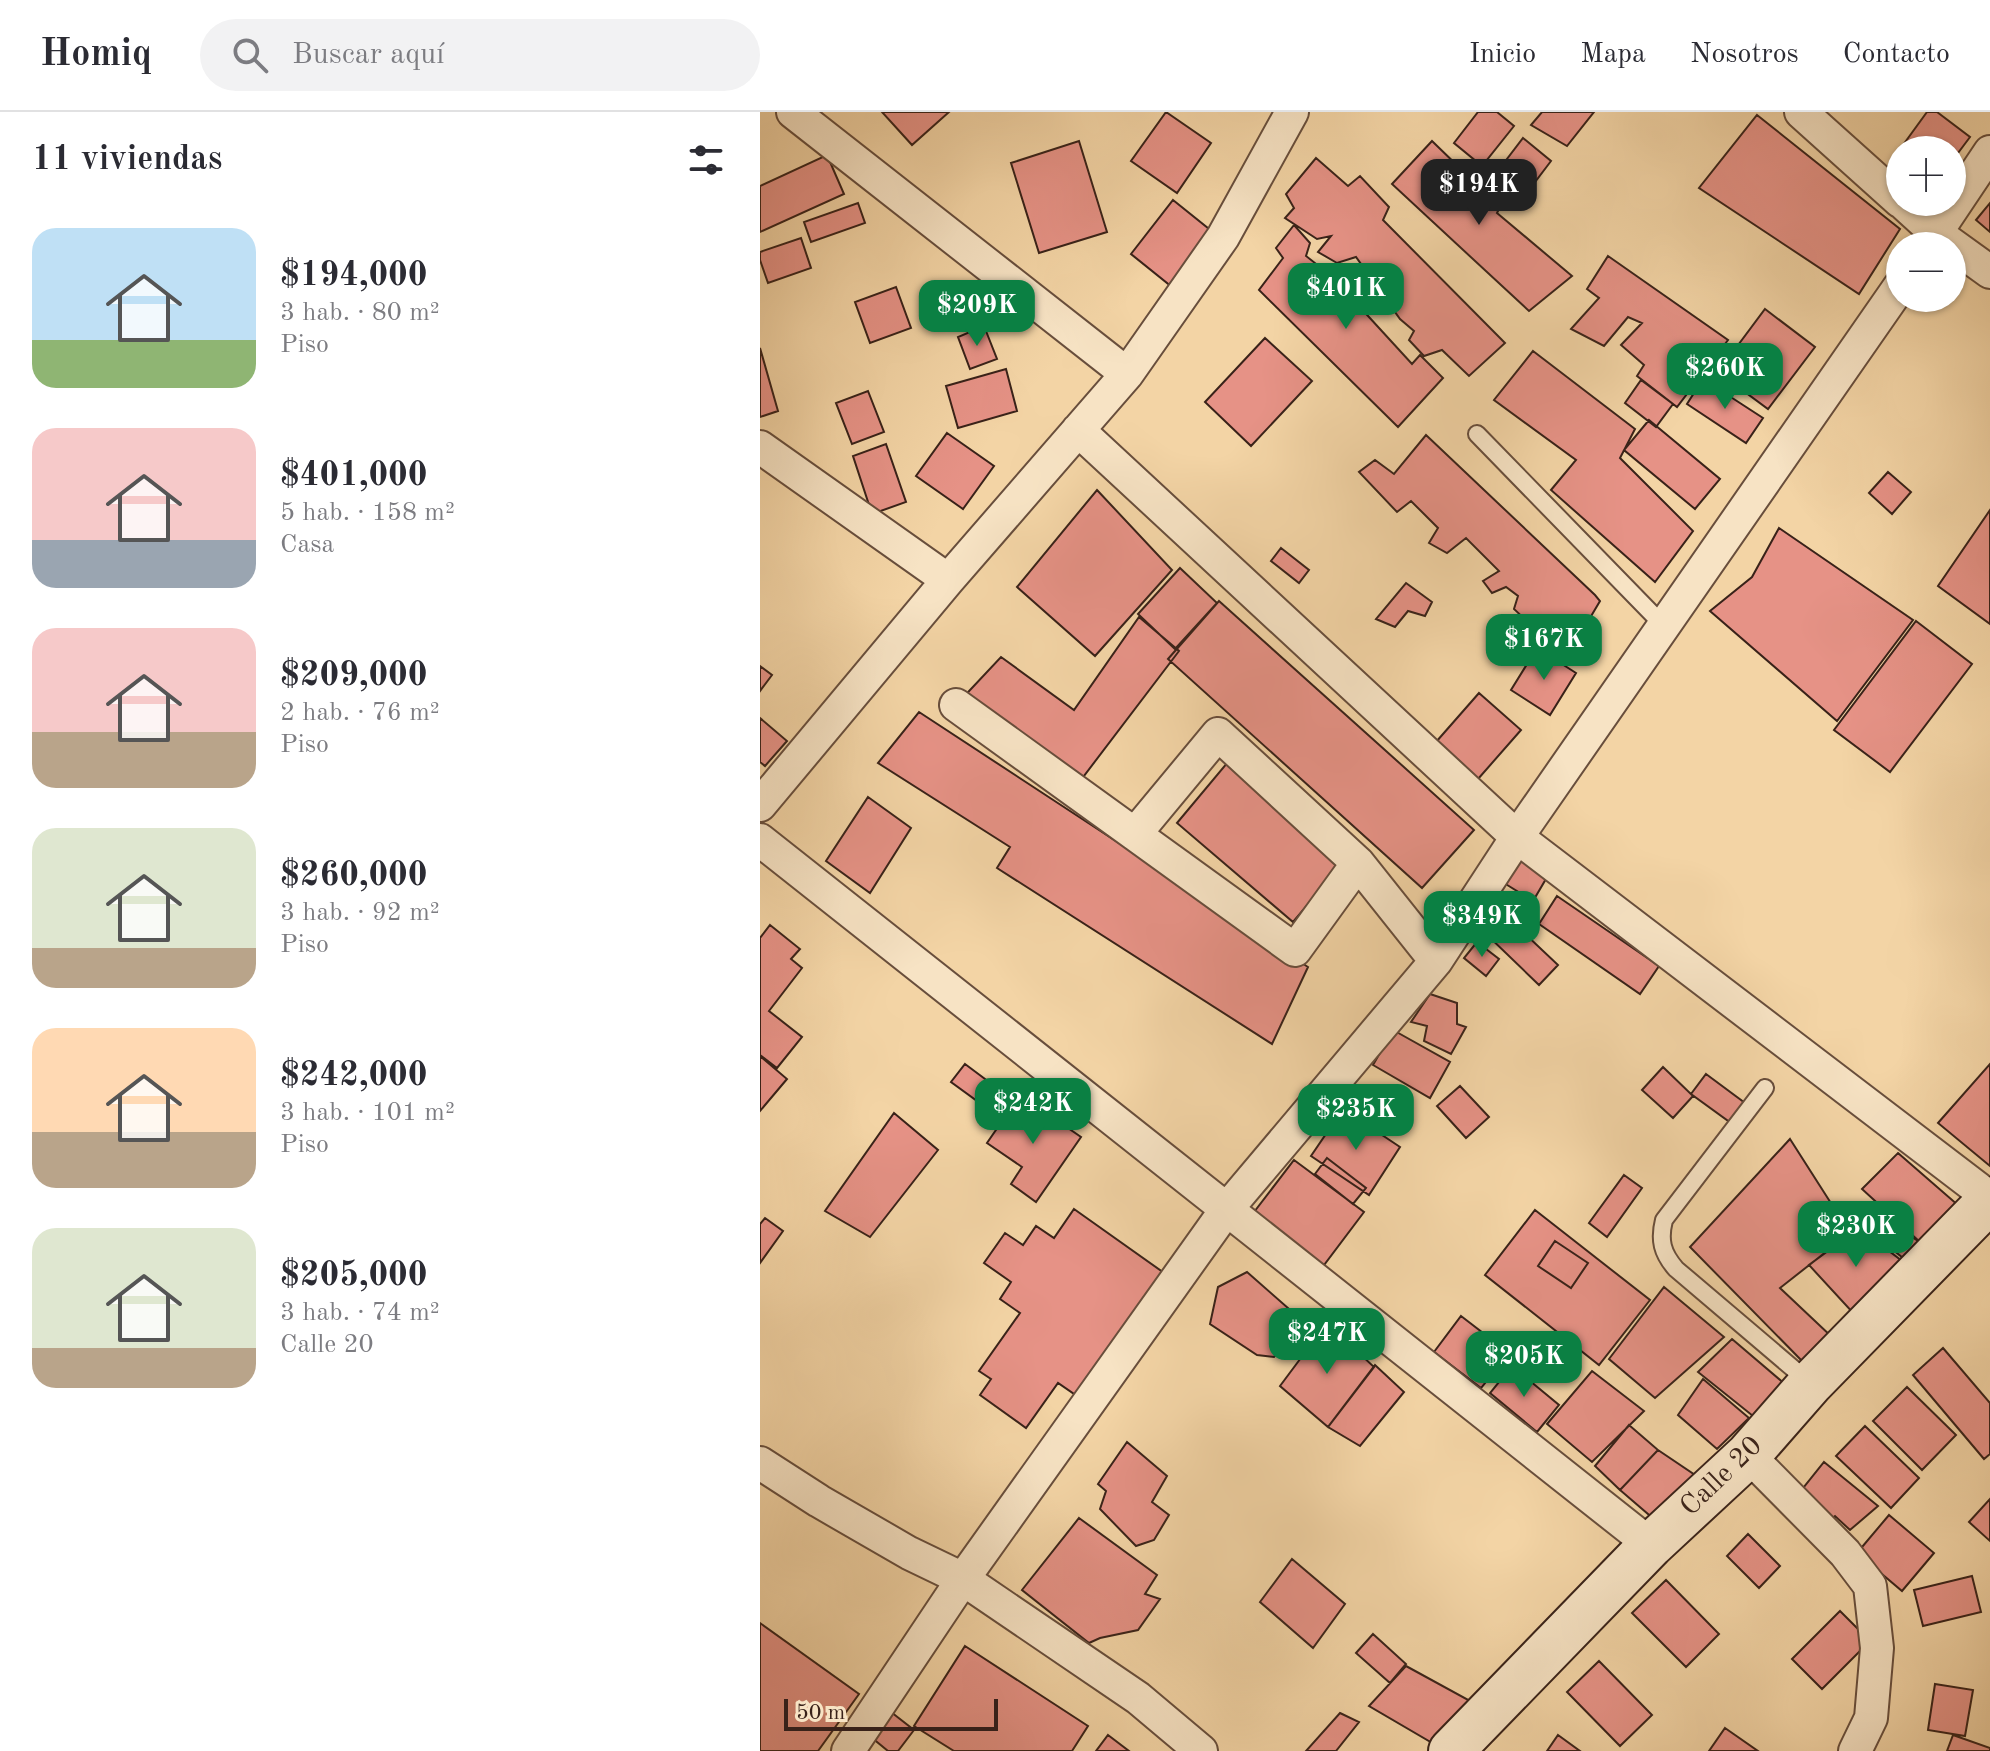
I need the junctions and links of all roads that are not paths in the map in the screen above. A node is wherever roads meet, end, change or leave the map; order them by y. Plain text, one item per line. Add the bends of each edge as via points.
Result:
1 (793, 112) edge
2 (1292, 112) edge
3 (1801, 112) edge
4 (1990, 152) edge
5 (1886, 188) edge
6 (1913, 216) edge
7 (1926, 232) edge
8 (1937, 232) edge
9 (1966, 259) edge
10 (1990, 272) edge
11 (1886, 306) edge
12 (1127, 374) junction
13 (1078, 430) junction
14 (1477, 434) dead end
15 (760, 447) edge
16 (948, 580) junction
17 (1664, 626) junction
18 (956, 705) dead end
19 (760, 805) edge
20 (1135, 834) junction
21 (1517, 837) junction
22 (760, 840) edge
23 (1358, 863) junction
24 (1436, 961) junction
25 (1765, 1088) dead end
26 (1990, 1199) edge
27 (1226, 1210) junction
28 (1811, 1383) junction
29 (1748, 1455) junction
30 (760, 1463) edge
31 (1651, 1545) junction
32 (963, 1579) junction
33 (848, 1751) edge
34 (1201, 1751) edge
35 (1451, 1751) edge
36 (1855, 1751) edge

1 - 12 street
2 - 12 street via 1223,237
3 - 5 street
4 - 8 street
6 - 7 street
9 - 10 street
11 - 17 street
12 - 13 street
13 - 16 street
13 - 21 street
14 - 17 lane
15 - 16 street
16 - 19 street
17 - 21 street
18 - 20 street
20 - 23 street via 1295,950
20 - 23 street via 1218,734
21 - 24 street
21 - 26 street
22 - 27 street
23 - 24 street
24 - 27 street
25 - 28 lane via 1664,1220 1661,1243 1676,1269
26 - 28 main road, Calle 20
27 - 31 street
27 - 32 street
28 - 29 main road, Calle 20
29 - 31 main road, Calle 20
29 - 36 street via 1845,1553 1870,1586 1877,1648 1871,1718
30 - 32 street via 909,1553
31 - 35 main road, Calle 20
32 - 33 street
32 - 34 street via 1138,1698

